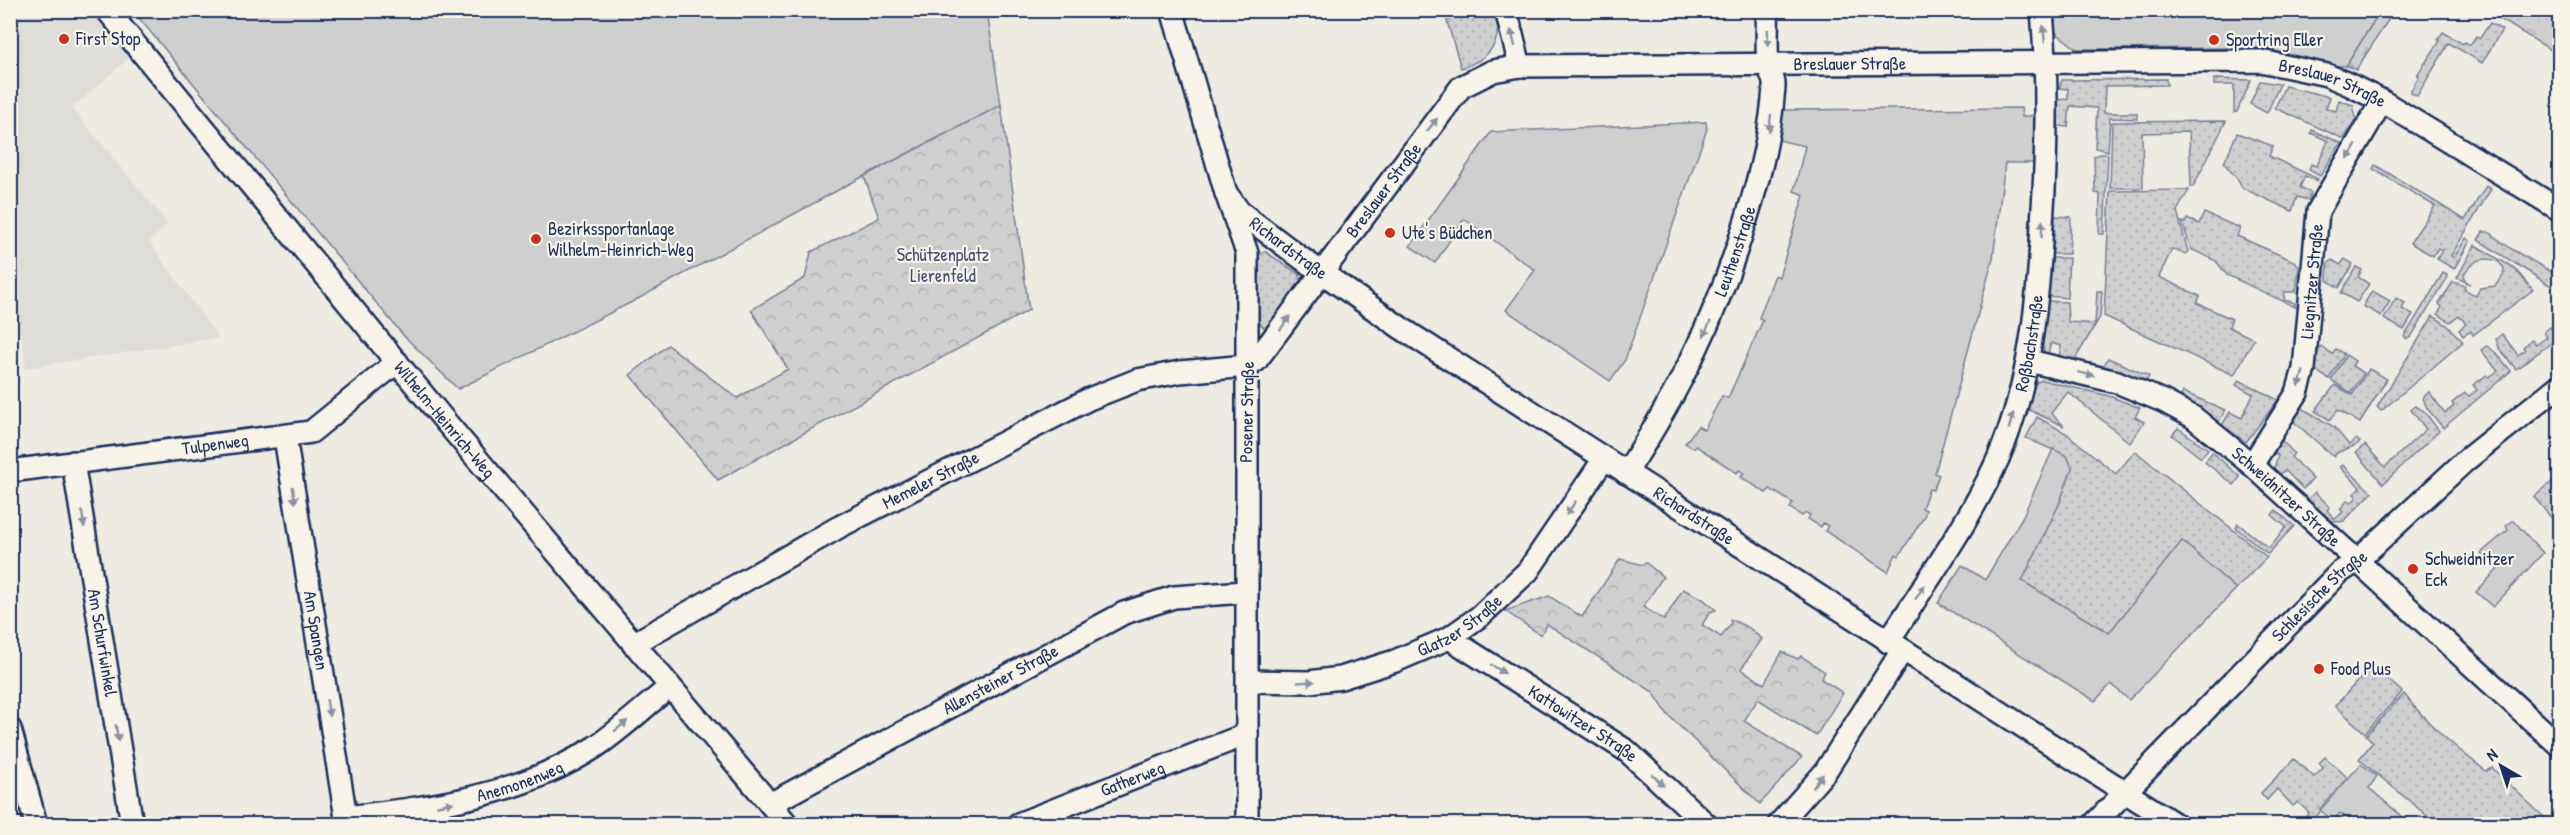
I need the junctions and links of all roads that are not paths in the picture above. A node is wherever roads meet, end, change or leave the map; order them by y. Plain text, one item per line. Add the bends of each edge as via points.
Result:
1 (107, 10) edge
2 (1172, 10) edge
3 (1506, 10) edge
4 (1767, 10) edge
5 (2042, 10) edge
6 (2046, 64) junction
7 (1520, 66) junction
8 (1768, 66) junction
9 (2382, 101) junction
10 (1226, 193) junction
11 (2559, 210) edge
12 (1322, 273) junction
13 (2029, 361) junction
14 (397, 362) junction
15 (1247, 366) junction
16 (2559, 385) edge
17 (285, 437) junction
18 (1604, 459) junction
19 (73, 462) junction
20 (2252, 465) junction
21 (10, 471) edge
22 (1626, 473) junction
23 (2357, 561) junction
24 (1245, 592) junction
25 (1449, 638) junction
26 (633, 644) junction
27 (1895, 646) junction
28 (1248, 681) junction
29 (670, 687) junction
30 (10, 729) edge
31 (1247, 734) junction
32 (2559, 745) edge
33 (2125, 793) junction
34 (770, 804) junction
35 (346, 821) edge
36 (1706, 824) edge
37 (36, 825) edge
38 (132, 825) edge
39 (787, 825) edge
40 (1018, 825) edge
41 (1247, 825) edge
42 (1779, 825) edge
43 (2094, 825) edge
44 (2175, 825) edge

1 - 14 street, Wilhelm-Heinrich-Weg
2 - 10 street, Posener Straße
7 -> 3 street
4 -> 8 street, Leuthenstraße
6 -> 5 street, Roßbachstraße
6 - 8 street, Breslauer Straße
6 - 9 street, Breslauer Straße via 2112,60 2261,62 2327,75
13 -> 6 street, Roßbachstraße via 2045,183
7 - 8 street, Breslauer Straße
12 -> 7 street, Breslauer Straße via 1461,87 1493,71
8 -> 22 street, Leuthenstraße via 1775,83 1768,140 1727,282 1672,401
9 - 11 street, Breslauer Straße
9 -> 20 street, Liegnitzer Straße via 2318,211 2304,369 2297,393
10 - 12 street, Richardstraße via 1239,210
10 - 15 street, Posener Straße via 1247,253
15 -> 12 street, Breslauer Straße via 1263,355
12 - 18 street, Richardstraße
13 -> 20 street, Schweidnitzer Straße via 2117,382 2163,400 2193,417
27 -> 13 street, Roßbachstraße via 1998,459
14 - 17 street, Tulpenweg via 311,432
14 - 26 street, Wilhelm-Heinrich-Weg
15 - 24 street, Posener Straße
15 - 26 street, Memeler Straße via 1137,380 1089,399 839,527
16 - 23 street, Schlesische Straße via 2466,460
17 - 19 street, Tulpenweg
17 -> 35 street, Am Spangen
18 - 22 street, Richardstraße
18 -> 25 street, Glatzer Straße via 1528,572
19 - 21 street, Tulpenweg
19 -> 38 street, Am Schurfwinkel
20 - 23 street, Schweidnitzer Straße
22 - 27 street, Richardstraße
23 - 32 street, Schweidnitzer Straße
23 - 33 street, Schlesische Straße via 2306,605
24 - 28 street, Posener Straße
24 - 34 street, Allensteiner Straße via 1174,597 1124,613
28 -> 25 street, Glatzer Straße via 1341,678
25 -> 36 street, Kattowitzer Straße via 1626,751
26 - 29 street, Wilhelm-Heinrich-Weg
27 - 33 street, Richardstraße
42 -> 27 street, Roßbachstraße via 1825,772
28 - 31 street, Posener Straße
29 - 34 street, Wilhelm-Heinrich-Weg
35 -> 29 street, Anemonenweg via 510,788 595,747
30 - 37 street
31 - 40 street, Gatherweg
31 - 41 street, Posener Straße
33 - 43 street, Schlesische Straße
33 - 44 street, Richardstraße
34 - 39 street, Wilhelm-Heinrich-Weg

